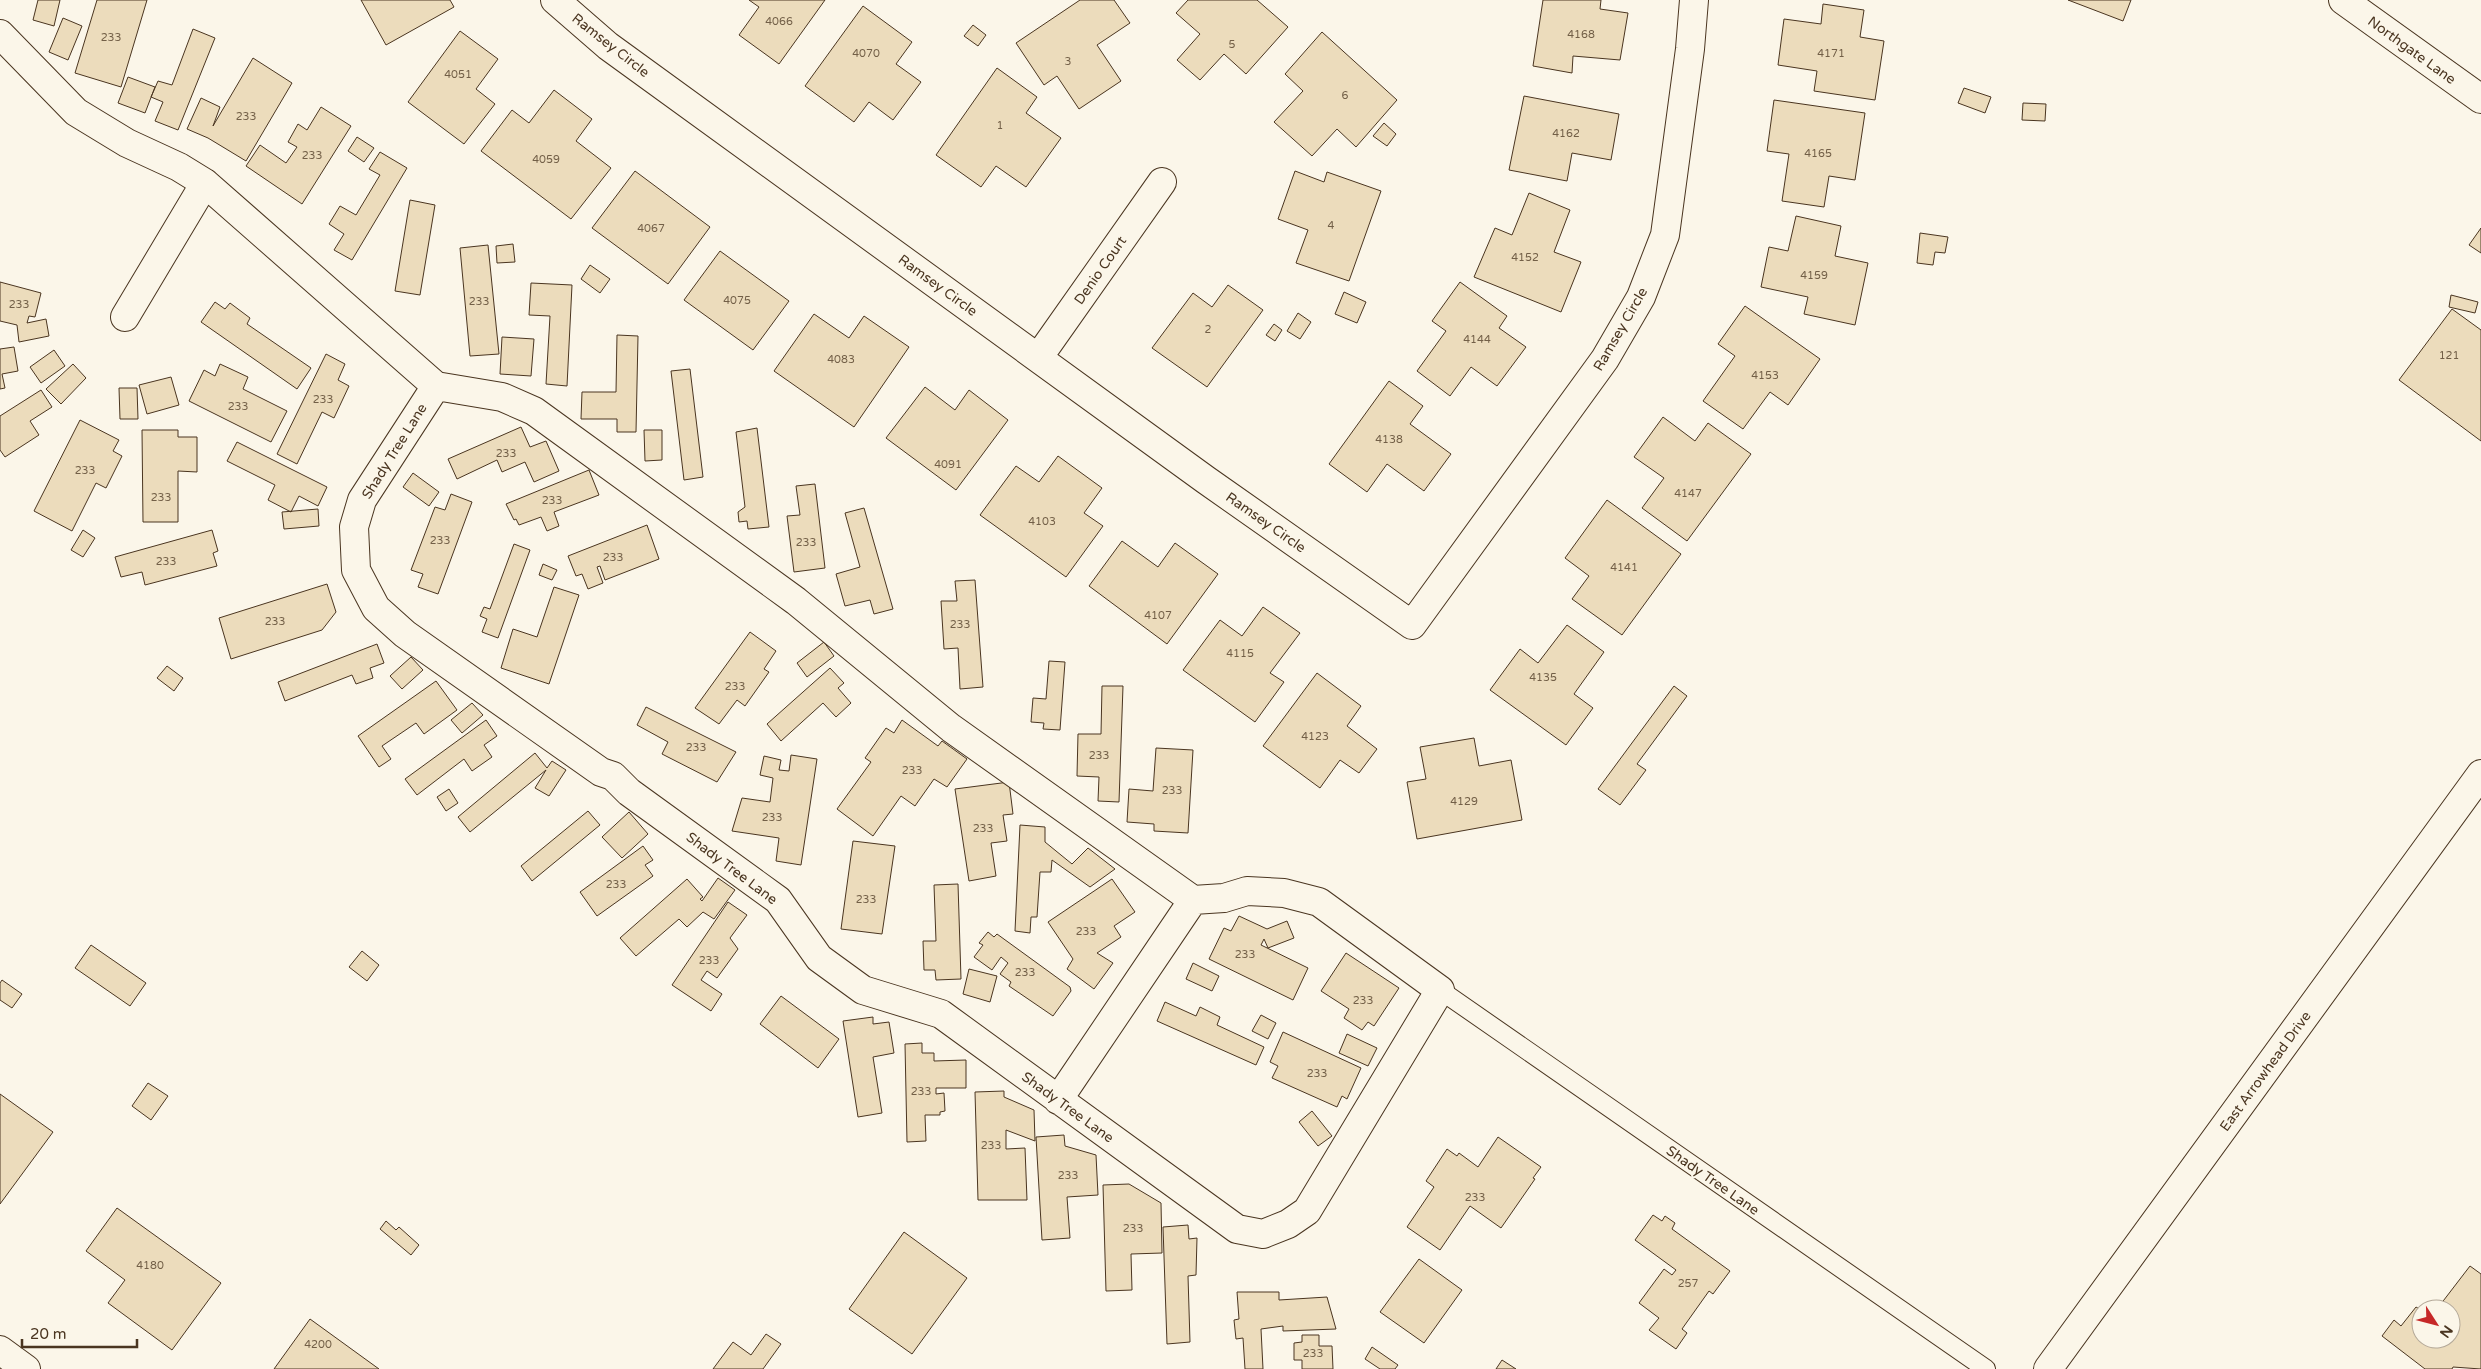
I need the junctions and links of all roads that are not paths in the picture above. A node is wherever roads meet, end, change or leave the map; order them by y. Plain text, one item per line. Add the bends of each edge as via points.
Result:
1 (555, 0) edge
2 (1694, 0) edge
3 (2343, 0) edge
4 (0, 34) edge
5 (2481, 99) edge
6 (1162, 182) dead end
7 (205, 183) junction
8 (125, 317) dead end
9 (1038, 358) junction
10 (436, 386) junction
11 (2481, 774) edge
12 (1192, 900) junction
13 (1440, 990) junction
14 (1058, 1100) junction
15 (0, 1350) edge
16 (26, 1369) edge
17 (1986, 1369) edge
18 (2048, 1369) edge

1 - 9 street, Ramsey Circle via 608,46
2 - 9 street, Ramsey Circle via 1665,236 1641,297 1605,359 1412,625
3 - 5 street, Northgate Lane
4 - 7 street via 76,112 127,143
6 - 9 street, Denio Court
7 - 8 street
7 - 10 street
10 - 12 street via 502,398 534,411 796,601 951,728
10 - 14 street, Shady Tree Lane via 362,500 354,527 356,570 376,608 429,651 601,772 613,776 629,792 778,900 820,958 863,990 941,1014
11 - 18 street, East Arrowhead Drive
12 - 13 street, Shady Tree Lane via 1224,898 1247,891 1284,893 1319,902
12 - 14 street
13 - 14 street, Shady Tree Lane via 1307,1211 1288,1224 1263,1234 1237,1229
13 - 17 lane, Shady Tree Lane
15 - 16 street

